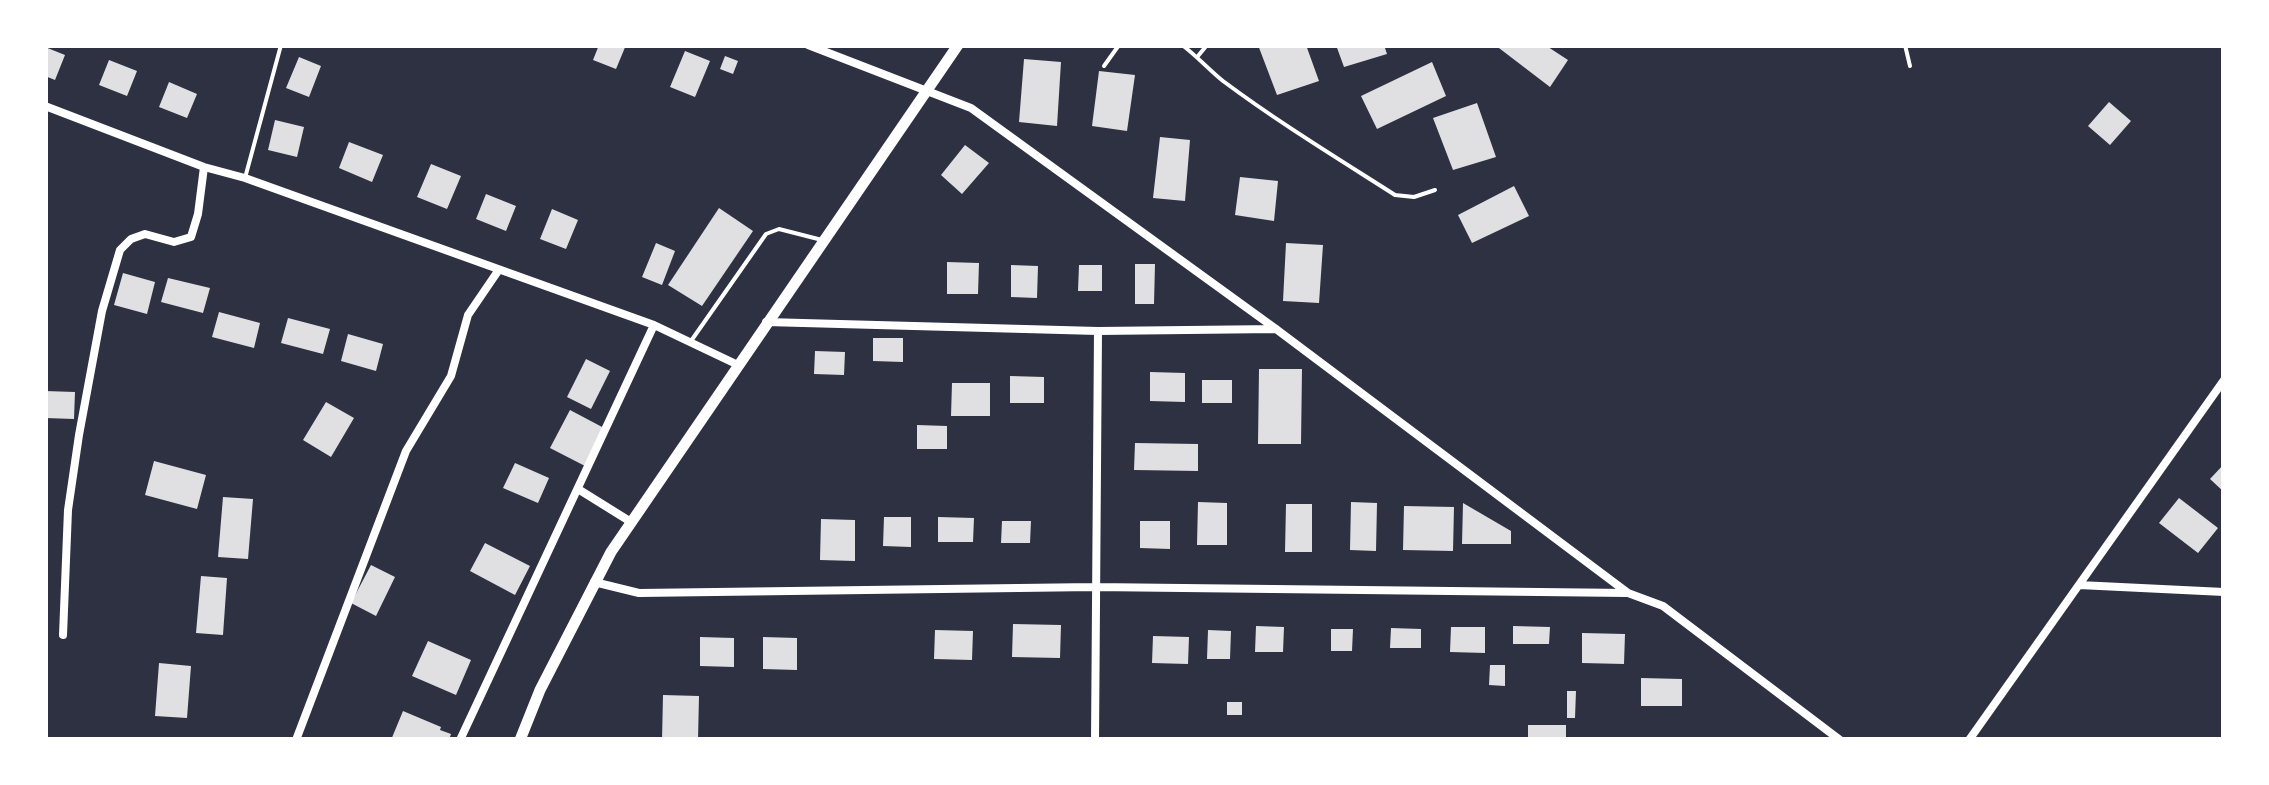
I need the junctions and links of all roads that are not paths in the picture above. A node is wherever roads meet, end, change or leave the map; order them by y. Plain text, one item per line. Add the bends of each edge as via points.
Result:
1 (282, 45) edge
2 (808, 45) edge
3 (958, 45) edge
4 (1119, 45) edge
5 (1182, 45) edge
6 (1207, 45) edge
7 (1905, 45) edge
8 (1198, 56) junction
9 (1104, 66) dead end
10 (1910, 66) dead end
11 (924, 91) junction
12 (45, 106) edge
13 (204, 166) junction
14 (245, 178) junction
15 (1435, 190) dead end
16 (822, 240) junction
17 (498, 271) junction
18 (766, 322) junction
19 (654, 326) junction
20 (1276, 329) junction
21 (1098, 331) junction
22 (691, 341) junction
23 (736, 364) junction
24 (2224, 380) edge
25 (578, 489) junction
26 (632, 522) junction
27 (594, 582) junction
28 (2078, 586) junction
29 (1094, 587) junction
30 (2224, 592) edge
31 (1628, 593) junction
32 (63, 635) dead end
33 (296, 740) edge
34 (460, 740) edge
35 (520, 740) edge
36 (1095, 740) edge
37 (1840, 740) edge
38 (1969, 740) edge

1 - 14 lane
2 - 11 street
3 - 11 main road
4 - 9 lane
5 - 8 lane
6 - 8 lane
7 - 10 lane
8 - 15 lane via 1218,78 1395,195
11 - 16 main road
11 - 20 street via 972,108
12 - 13 street
13 - 14 street
13 - 32 street via 191,238 131,238 120,250 106,296 68,510
14 - 17 street
16 - 18 main road
16 - 22 lane via 779,228 766,234
17 - 19 street
17 - 33 street via 468,315 451,376 406,452
18 - 21 street
18 - 23 main road
19 - 22 street
19 - 25 street
20 - 21 street
20 - 31 street
21 - 29 street
22 - 23 street
23 - 26 main road
24 - 28 street
25 - 26 street
25 - 34 street
26 - 27 main road
27 - 29 street via 639,593
27 - 35 main road
28 - 30 street
28 - 38 street
29 - 31 street
29 - 36 street
31 - 37 street via 1663,606

